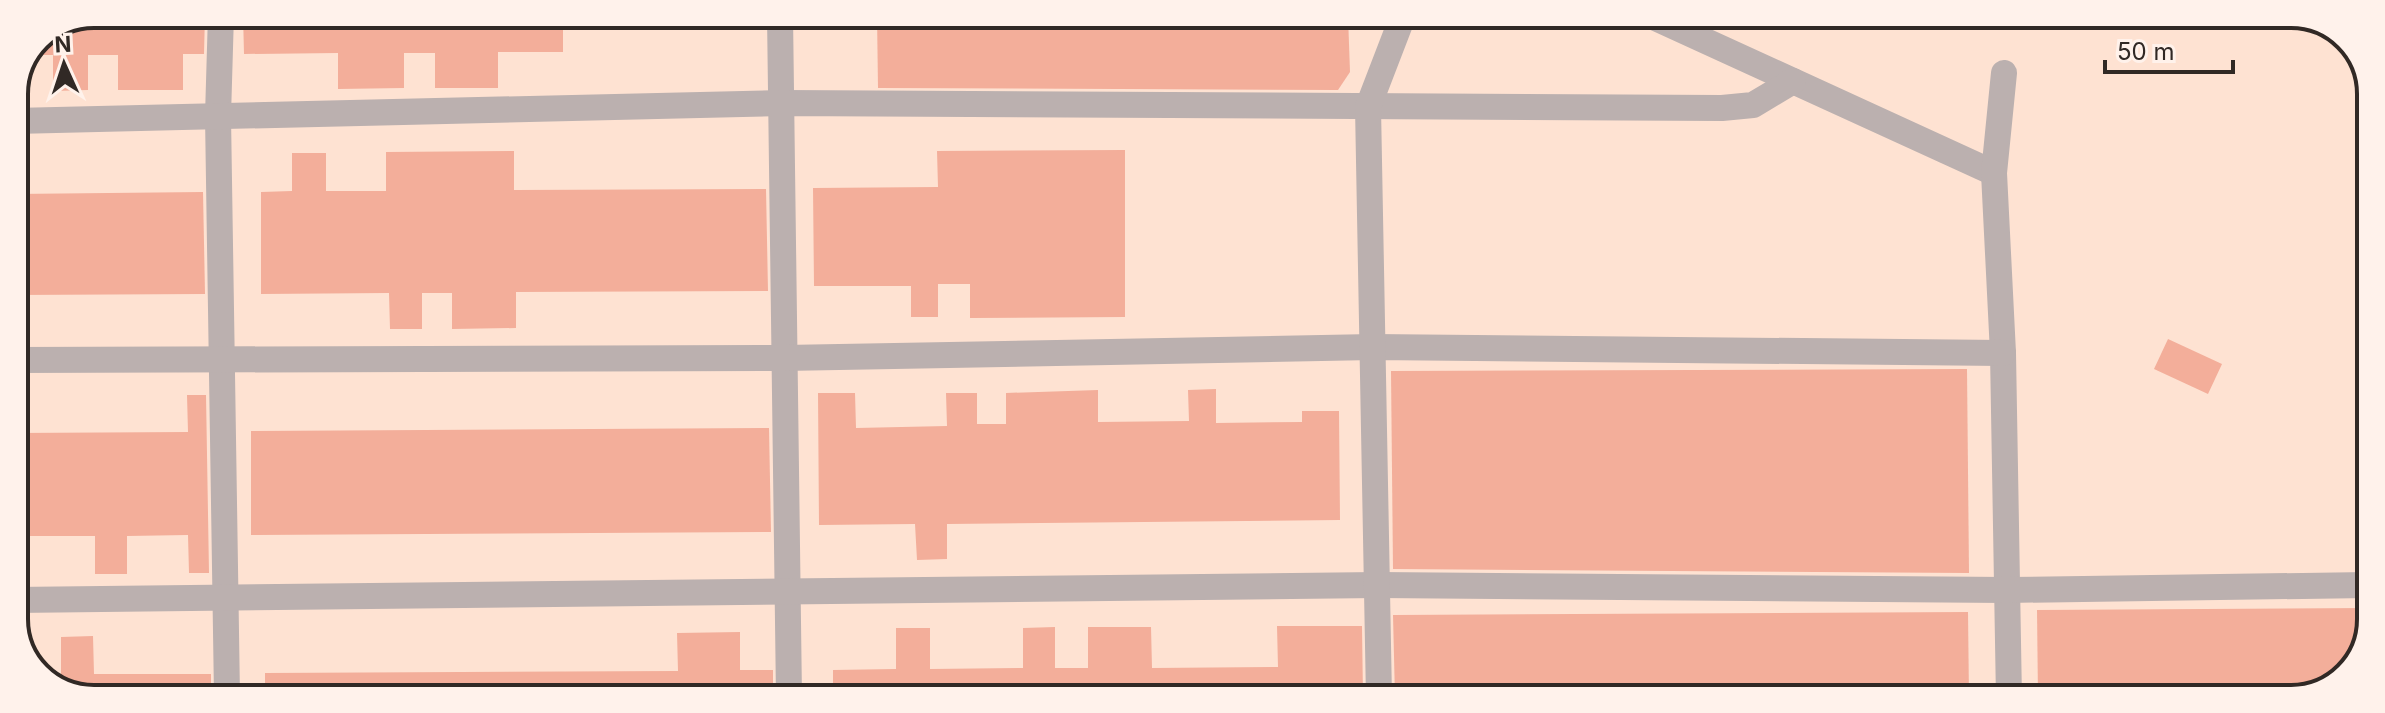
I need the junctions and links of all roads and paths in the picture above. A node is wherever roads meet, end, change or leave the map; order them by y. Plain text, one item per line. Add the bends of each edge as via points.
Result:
1 (221, 28) edge
2 (780, 28) edge
3 (1398, 28) edge
4 (1677, 28) edge
5 (2004, 73) dead end
6 (1793, 81) junction
7 (782, 103) junction
8 (1368, 107) junction
9 (218, 116) junction
10 (28, 121) edge
11 (1994, 173) junction
12 (1373, 347) junction
13 (2003, 353) junction
14 (222, 358) junction
15 (784, 358) junction
16 (28, 360) edge
17 (1378, 585) junction
18 (2357, 585) edge
19 (2007, 590) junction
20 (787, 592) junction
21 (226, 598) junction
22 (28, 600) edge
23 (227, 685) edge
24 (789, 685) edge
25 (1379, 685) edge
26 (2009, 685) edge

1 - 9 street
2 - 7 street
3 - 8 street
4 - 6 street
5 - 11 street
6 - 8 street via 1753,105 1722,108
6 - 11 street
7 - 8 street
7 - 9 street
7 - 15 street
8 - 12 street
9 - 10 street
9 - 14 street
11 - 13 street
12 - 13 street
12 - 15 street
12 - 17 street
13 - 19 street
14 - 15 street
14 - 16 street
14 - 21 street
15 - 20 street
17 - 19 street
17 - 20 street
17 - 25 street
18 - 19 street
19 - 26 street
20 - 21 street
20 - 24 street
21 - 22 street
21 - 23 street

